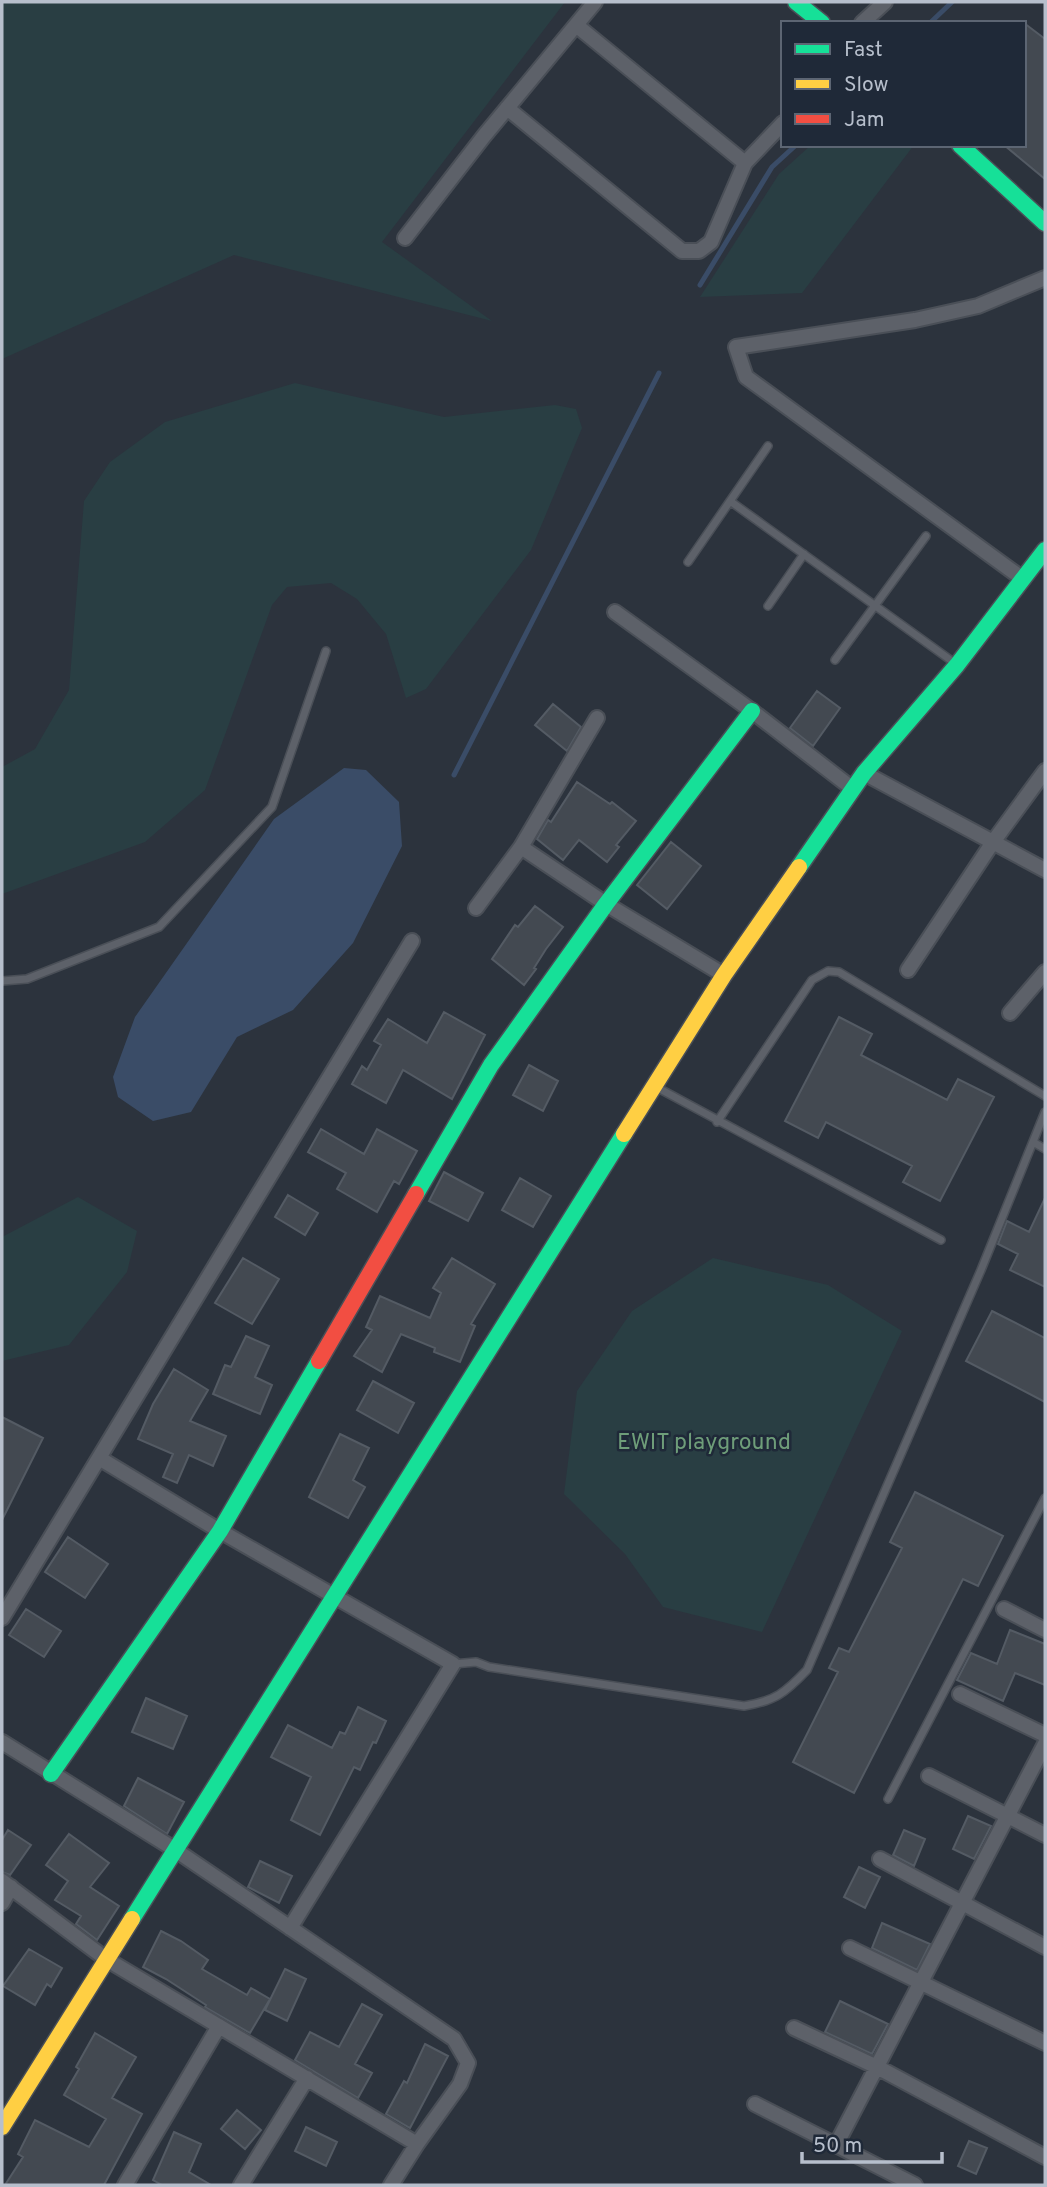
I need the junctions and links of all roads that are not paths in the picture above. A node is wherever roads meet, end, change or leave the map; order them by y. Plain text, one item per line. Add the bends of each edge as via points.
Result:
1 (595, 2) edge
2 (796, 2) edge
3 (884, 2) edge
4 (820, 21) edge
5 (864, 21) edge
6 (576, 25) junction
7 (507, 108) junction
8 (781, 125) edge
9 (962, 147) edge
10 (745, 163) junction
11 (1045, 223) edge
12 (405, 238) dead end
13 (1045, 278) edge
14 (768, 446) dead end
15 (730, 501) junction
16 (926, 536) dead end
17 (1045, 550) edge
18 (804, 554) junction
19 (688, 562) dead end
20 (1023, 579) junction
21 (874, 605) junction
22 (768, 607) dead end
23 (615, 612) dead end
24 (326, 651) dead end
25 (835, 660) dead end
26 (957, 665) junction
27 (752, 711) junction
28 (597, 718) dead end
29 (1045, 771) edge
30 (864, 773) junction
31 (853, 789) junction
32 (993, 842) junction
33 (521, 847) junction
34 (1045, 870) edge
35 (606, 904) junction
36 (476, 908) dead end
37 (412, 941) dead end
38 (908, 970) dead end
39 (1045, 972) edge
40 (724, 975) junction
41 (2, 981) edge
42 (1010, 1013) dead end
43 (655, 1086) junction
44 (1045, 1096) edge
45 (1045, 1112) edge
46 (717, 1122) junction
47 (1033, 1142) junction
48 (1045, 1149) edge
49 (941, 1240) dead end
50 (99, 1458) junction
51 (1045, 1498) edge
52 (220, 1531) junction
53 (334, 1597) junction
54 (1004, 1609) dead end
55 (2, 1618) edge
56 (1045, 1630) edge
57 (453, 1664) junction
58 (960, 1694) dead end
59 (1045, 1735) edge
60 (2, 1742) edge
61 (1045, 1744) edge
62 (51, 1774) junction
63 (929, 1776) dead end
64 (888, 1799) dead end
65 (1007, 1816) junction
66 (1045, 1835) edge
67 (174, 1849) junction
68 (880, 1859) dead end
69 (7, 1884) edge
70 (2, 1903) edge
71 (962, 1904) junction
72 (290, 1928) junction
73 (1045, 1947) edge
74 (850, 1948) dead end
75 (106, 1959) junction
76 (920, 1984) junction
77 (219, 2026) junction
78 (794, 2028) dead end
79 (1045, 2043) edge
80 (877, 2067) junction
81 (307, 2078) junction
82 (755, 2104) dead end
83 (2, 2127) edge
84 (417, 2144) junction
85 (836, 2145) junction
86 (1045, 2157) edge
87 (125, 2185) edge
88 (241, 2185) edge
89 (391, 2185) edge
90 (915, 2185) edge

1 - 6 street
2 - 4 street
3 - 5 street
6 - 7 street
6 - 10 street
7 - 10 street via 682,251 698,251 711,242
7 - 12 street
8 - 10 street
9 - 11 street
13 - 20 street via 978,306 736,347 746,377
14 - 15 lane
15 - 18 lane
15 - 19 lane
16 - 21 lane
17 - 20 street
18 - 21 lane
18 - 22 lane
20 - 26 street
21 - 25 lane
21 - 26 lane
23 - 27 street
24 - 41 lane via 272,807 159,926 27,979
26 - 30 street
27 - 31 street
27 - 35 street
28 - 33 street
29 - 32 street
30 - 31 street
30 - 32 street
31 - 40 street
32 - 34 street
32 - 38 street
33 - 35 street
33 - 36 street
35 - 40 street
35 - 52 street via 491,1065
37 - 50 street
39 - 42 street
40 - 43 street
43 - 46 lane
43 - 53 street
44 - 46 lane via 839,972 828,971 812,980
45 - 47 lane
46 - 49 lane
47 - 48 lane
47 - 57 lane via 807,1670 787,1691 767,1702 744,1706 476,1662
50 - 52 street
50 - 55 street
51 - 64 lane
52 - 53 street
52 - 62 street
53 - 57 street
53 - 67 street
54 - 56 street
57 - 72 street
58 - 59 street
60 - 62 street
61 - 65 street
62 - 67 street
63 - 65 street
65 - 66 street
65 - 71 street
67 - 72 street
67 - 75 street
68 - 71 street
69 - 70 street
69 - 75 street
71 - 73 street
71 - 76 street
72 - 84 street via 454,2039 468,2063 460,2084
74 - 76 street
75 - 77 street
75 - 83 street
76 - 79 street
76 - 80 street
77 - 81 street
77 - 87 street
78 - 80 street
80 - 85 street
80 - 86 street
81 - 84 street
81 - 88 street
82 - 85 street
84 - 89 street
85 - 90 street

